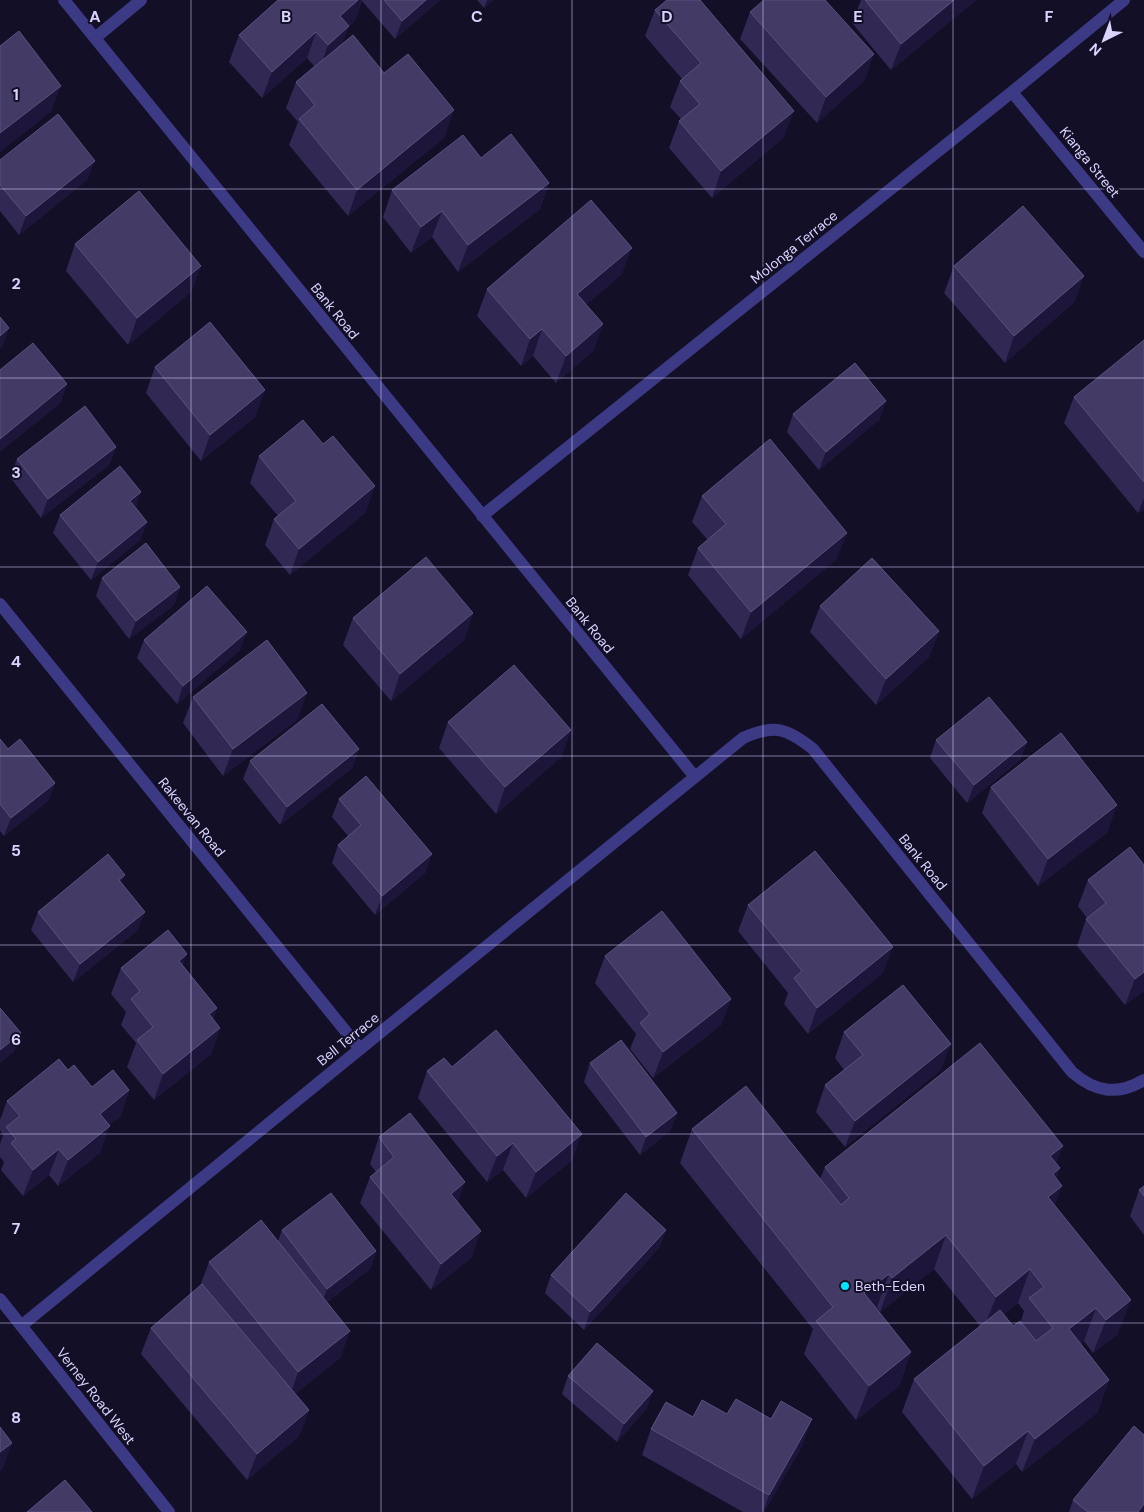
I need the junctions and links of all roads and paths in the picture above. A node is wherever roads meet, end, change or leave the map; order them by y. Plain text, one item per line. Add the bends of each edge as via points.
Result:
1 (64, 0) edge
2 (141, 0) edge
3 (1119, 2) edge
4 (95, 38) junction
5 (1012, 92) junction
6 (1144, 252) edge
7 (482, 516) junction
8 (0, 604) edge
9 (695, 777) junction
10 (360, 1049) junction
11 (1144, 1080) edge
12 (0, 1299) edge
13 (21, 1326) junction
14 (169, 1512) edge

1 - 4 street, Bank Road
2 - 4 street
3 - 5 street, Molonga Terrace
4 - 7 street, Bank Road
5 - 6 street, Kianga Street
5 - 7 street, Molonga Terrace
7 - 9 street, Bank Road
8 - 10 street, Rakeevan Road
9 - 10 street, Bell Terrace
9 - 11 street, Bank Road via 753,733 779,730 793,734 813,749 1072,1072 1096,1088 1110,1090 1124,1089
10 - 13 street, Bell Terrace
12 - 13 street, Verney Road West
13 - 14 street, Verney Road West

